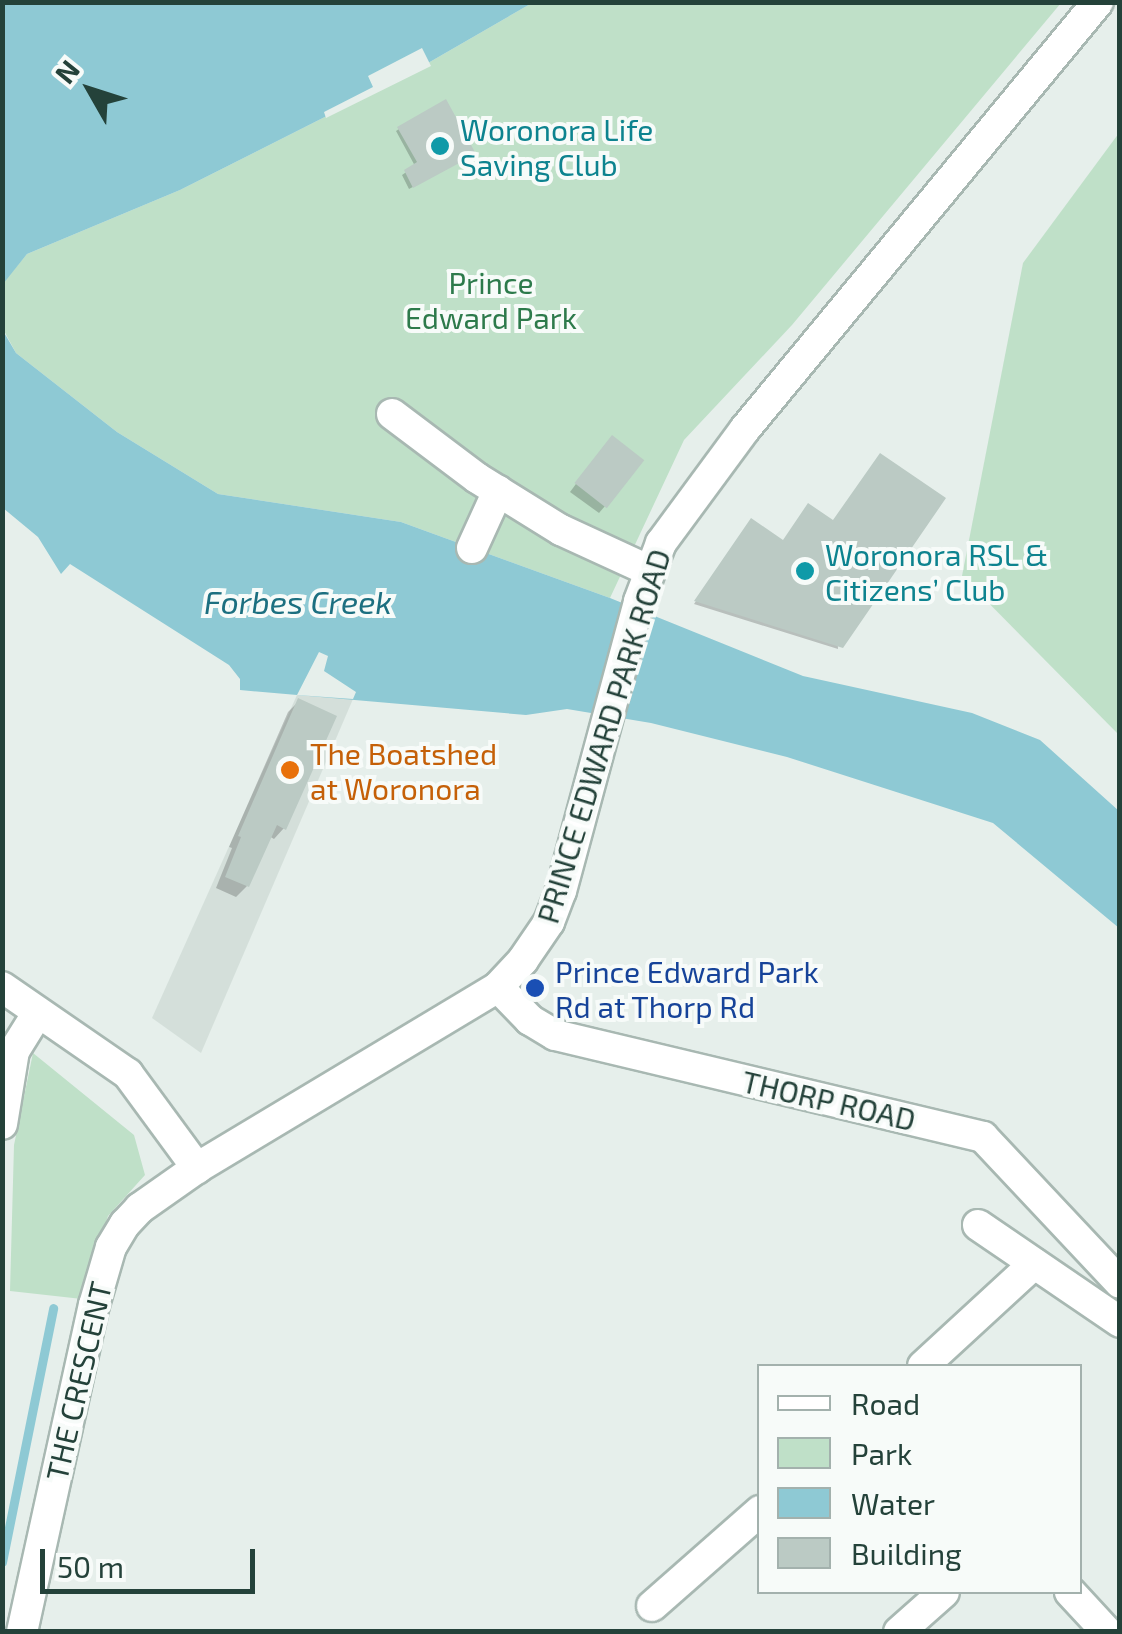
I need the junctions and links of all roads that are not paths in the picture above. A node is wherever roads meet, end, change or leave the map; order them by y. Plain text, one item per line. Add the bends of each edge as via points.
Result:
1 (1098, 2) edge
2 (392, 414) dead end
3 (498, 491) junction
4 (472, 548) dead end
5 (648, 570) junction
6 (2, 987) edge
7 (498, 987) junction
8 (37, 1014) junction
9 (2, 1124) edge
10 (197, 1168) junction
11 (978, 1225) dead end
12 (1034, 1264) junction
13 (1120, 1283) edge
14 (1120, 1322) edge
15 (926, 1364) edge
16 (757, 1514) edge
17 (942, 1594) edge
18 (1072, 1594) edge
19 (652, 1606) dead end
20 (22, 1632) edge
21 (900, 1632) edge
22 (1107, 1632) edge

1 - 5 street, PRINCE EDWARD PARK ROAD via 745,429 679,516
2 - 3 street
3 - 4 street
3 - 5 street via 561,530
5 - 7 street, PRINCE EDWARD PARK ROAD via 556,906 540,937
6 - 8 street
7 - 10 street, PRINCE EDWARD PARK ROAD
7 - 13 street, THORP ROAD via 530,1020 555,1034 983,1137
8 - 9 street via 14,1050
8 - 10 street via 128,1074
10 - 20 street, THE CRESCENT via 140,1208 111,1247
11 - 12 street
12 - 14 street
12 - 15 street
16 - 19 street
17 - 21 street
18 - 22 street

